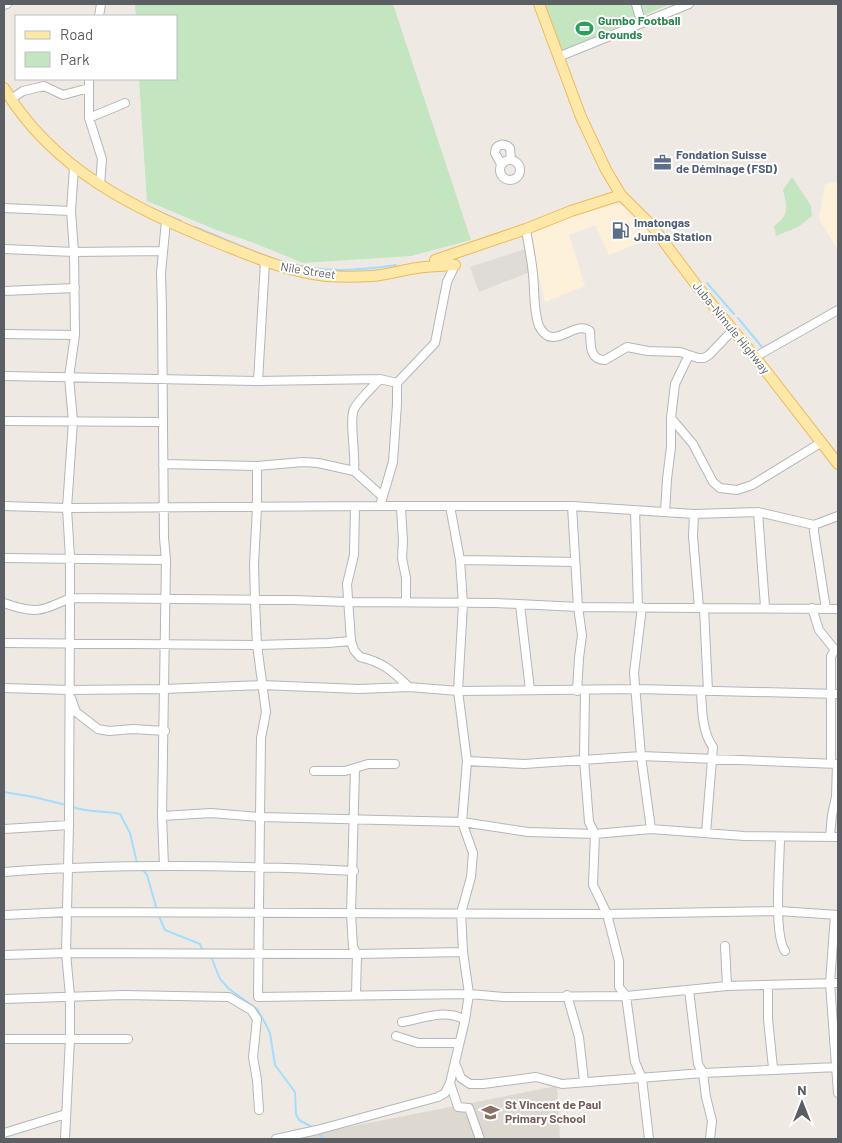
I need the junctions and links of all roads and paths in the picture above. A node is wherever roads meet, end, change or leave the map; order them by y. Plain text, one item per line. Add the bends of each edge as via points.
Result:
1 (539, 4) edge
2 (636, 4) edge
3 (689, 4) edge
4 (639, 15) dead end
5 (558, 57) junction
6 (90, 80) edge
7 (4, 88) edge
8 (89, 88) junction
9 (11, 99) junction
10 (125, 103) dead end
11 (89, 118) junction
12 (511, 160) junction
13 (501, 164) junction
14 (74, 167) junction
15 (100, 185) junction
16 (621, 195) junction
17 (4, 208) edge
18 (71, 211) junction
19 (166, 221) junction
20 (526, 229) junction
21 (4, 249) edge
22 (74, 252) junction
23 (163, 252) junction
24 (265, 262) junction
25 (455, 265) junction
26 (75, 288) junction
27 (4, 291) edge
28 (838, 310) edge
29 (733, 330) junction
30 (4, 334) edge
31 (75, 335) junction
32 (689, 355) junction
33 (755, 357) junction
34 (4, 376) edge
35 (69, 377) junction
36 (380, 379) junction
37 (163, 380) junction
38 (258, 381) junction
39 (396, 383) junction
40 (671, 418) junction
41 (73, 421) junction
42 (4, 422) edge
43 (163, 422) junction
44 (822, 442) dead end
45 (163, 464) junction
46 (838, 464) edge
47 (257, 466) junction
48 (354, 471) junction
49 (382, 496) junction
50 (4, 506) edge
51 (356, 506) junction
52 (380, 506) junction
53 (450, 506) junction
54 (572, 506) junction
55 (164, 507) junction
56 (258, 507) junction
57 (67, 508) junction
58 (401, 508) dead end
59 (636, 510) junction
60 (665, 512) junction
61 (758, 512) junction
62 (694, 514) junction
63 (838, 516) edge
64 (814, 526) junction
65 (4, 558) edge
66 (70, 558) junction
67 (166, 560) junction
68 (460, 560) junction
69 (575, 562) junction
70 (70, 598) junction
71 (164, 600) junction
72 (255, 600) junction
73 (348, 602) junction
74 (406, 602) junction
75 (4, 604) edge
76 (463, 604) junction
77 (520, 605) junction
78 (578, 607) junction
79 (640, 607) junction
80 (764, 607) junction
81 (701, 608) junction
82 (812, 608) junction
83 (826, 609) junction
84 (838, 609) edge
85 (351, 641) junction
86 (4, 643) edge
87 (70, 643) junction
88 (164, 644) junction
89 (257, 645) junction
90 (836, 650) edge
91 (262, 685) junction
92 (409, 687) junction
93 (4, 688) edge
94 (164, 689) junction
95 (636, 689) junction
96 (530, 690) junction
97 (585, 690) junction
98 (458, 691) junction
99 (577, 691) junction
100 (704, 691) junction
101 (69, 692) junction
102 (835, 694) edge
103 (164, 731) junction
104 (641, 756) junction
105 (713, 758) junction
106 (584, 759) junction
107 (467, 761) junction
108 (395, 764) dead end
109 (835, 764) edge
110 (355, 768) junction
111 (314, 772) dead end
112 (162, 816) junction
113 (260, 817) junction
114 (354, 820) junction
115 (462, 822) junction
116 (69, 825) junction
117 (4, 829) edge
118 (651, 829) junction
119 (706, 832) junction
120 (594, 834) junction
121 (780, 837) junction
122 (834, 837) edge
123 (164, 866) junction
124 (259, 866) junction
125 (68, 867) junction
126 (354, 871) junction
127 (4, 872) edge
128 (779, 911) junction
129 (67, 912) junction
130 (258, 913) junction
131 (461, 913) junction
132 (4, 914) edge
133 (351, 914) junction
134 (607, 914) junction
135 (837, 915) edge
136 (726, 946) dead end
137 (785, 951) dead end
138 (463, 952) junction
139 (66, 953) junction
140 (258, 953) junction
141 (357, 954) junction
142 (4, 956) edge
143 (834, 983) edge
144 (768, 985) junction
145 (726, 986) junction
146 (689, 990) junction
147 (469, 994) junction
148 (70, 996) junction
149 (356, 996) junction
150 (566, 996) junction
151 (626, 996) junction
152 (4, 999) edge
153 (465, 1020) junction
154 (402, 1022) dead end
155 (396, 1036) dead end
156 (70, 1038) junction
157 (4, 1039) edge
158 (128, 1039) dead end
159 (459, 1043) junction
160 (455, 1061) junction
161 (838, 1067) edge
162 (773, 1068) junction
163 (703, 1073) junction
164 (642, 1078) junction
165 (584, 1081) junction
166 (450, 1083) junction
167 (838, 1094) edge
168 (259, 1110) dead end
169 (66, 1114) junction
170 (4, 1133) edge
171 (64, 1139) edge
172 (276, 1139) edge
173 (480, 1139) edge
174 (650, 1139) edge
175 (710, 1139) edge

1 - 5 main road, Juba–Nimule Highway
2 - 4 street
3 - 5 street
5 - 16 main road, Juba–Nimule Highway via 581,117
6 - 8 street
7 - 9 main road, Nile Street
8 - 9 street via 63,95 44,86 23,91
8 - 11 street
9 - 14 main road, Nile Street via 40,136
10 - 11 street
11 - 15 street via 102,159
12 - 13 street
12 - 13 street via 510,148 501,145 495,153
12 - 13 street via 520,168 513,179 501,176
14 - 15 main road, Nile Street
14 - 18 street
15 - 19 main road, Nile Street
16 - 20 main road
16 - 29 main road, Juba–Nimule Highway via 652,226
17 - 18 street
18 - 22 street
19 - 23 street
19 - 24 main road, Nile Street
20 - 25 main road via 435,260
20 - 32 street via 537,317 546,335 557,337 580,328 588,329 590,346 601,360 627,348
21 - 22 street
22 - 23 street
22 - 26 street
23 - 37 street via 160,273
24 - 25 main road, Nile Street via 300,272 346,276 373,276 418,267
24 - 38 street
25 - 39 street via 447,282 435,343
26 - 27 street
26 - 31 street
28 - 33 street
29 - 32 street via 709,355 698,358
29 - 33 main road, Juba–Nimule Highway
30 - 31 street
31 - 35 street
32 - 40 street via 675,384
33 - 46 main road, Juba–Nimule Highway
34 - 35 street
35 - 37 street
35 - 41 street
36 - 38 street
36 - 39 street
36 - 48 street via 353,410
37 - 38 street
37 - 43 street
39 - 49 street via 393,462
40 - 44 street via 693,444 713,482 720,488 737,490 752,485
40 - 60 street
41 - 42 street
41 - 43 street
41 - 57 street
43 - 45 street
45 - 47 street
45 - 55 street
47 - 48 street via 318,462
47 - 56 street
48 - 49 street
49 - 52 street
50 - 57 street
51 - 52 street
51 - 56 street
51 - 73 street
52 - 53 street
53 - 54 street
53 - 68 street
54 - 59 street
54 - 69 street
55 - 56 street
55 - 57 street
55 - 67 street
56 - 72 street
57 - 66 street
58 - 74 street
59 - 60 street
59 - 79 street
60 - 62 street
61 - 62 street
61 - 64 street
61 - 80 street
62 - 81 street via 693,536
63 - 64 street
64 - 83 street
65 - 66 street
66 - 67 street
66 - 70 street
67 - 71 street
68 - 69 street
68 - 76 street
69 - 78 street
70 - 71 street
70 - 75 street via 30,611
70 - 87 street
71 - 72 street
71 - 88 street
72 - 73 street
72 - 89 street
73 - 74 street
73 - 85 street
74 - 76 street
76 - 77 street
76 - 98 street
77 - 78 street
77 - 96 street
78 - 79 street
78 - 99 street via 582,635
79 - 81 street
79 - 95 street via 634,673
80 - 81 street
80 - 82 street
81 - 100 street
82 - 83 street
82 - 90 street via 819,630
83 - 84 street
85 - 89 street
85 - 92 street via 360,657 386,666
86 - 87 street
87 - 88 street
87 - 101 street
88 - 89 street
88 - 94 street
89 - 91 street
90 - 102 street via 831,656
91 - 92 street via 359,689
91 - 94 street
91 - 113 street via 266,712 261,738
92 - 98 street
93 - 101 street
94 - 101 street
94 - 103 street
95 - 97 street
95 - 100 street
95 - 104 street
96 - 98 street
96 - 99 street
97 - 99 street
97 - 106 street
98 - 107 street
100 - 102 street
100 - 105 street via 705,725 714,747
101 - 103 street via 76,712 98,729
101 - 116 street
102 - 109 street
103 - 112 street
104 - 105 street
104 - 106 street
104 - 118 street
105 - 109 street
105 - 119 street
106 - 107 street via 524,764
106 - 120 street
107 - 115 street
108 - 110 street via 368,764
109 - 122 street
110 - 111 street
110 - 114 street
112 - 113 street via 211,813
112 - 123 street
113 - 114 street
113 - 124 street
114 - 115 street
114 - 126 street
115 - 120 street via 528,832
115 - 131 street via 473,853 471,877
116 - 117 street
116 - 125 street
118 - 119 street
118 - 120 street
119 - 121 street
120 - 134 street via 593,885
121 - 122 street
121 - 128 street
123 - 124 street
123 - 125 street
124 - 126 street
124 - 130 street
125 - 127 street
125 - 129 street
126 - 133 street
128 - 134 street
128 - 135 street
128 - 137 street via 780,940
129 - 130 street
129 - 132 street
129 - 139 street
130 - 133 street
130 - 140 street
131 - 133 street
131 - 134 street
131 - 138 street
133 - 141 street via 353,947
134 - 151 street via 619,961 619,987
135 - 143 street
136 - 145 street
138 - 141 street
138 - 147 street
139 - 140 street
139 - 142 street
139 - 148 street
140 - 141 street
140 - 149 street via 258,997
141 - 149 street
143 - 144 street
143 - 161 street
144 - 145 street
144 - 162 street
145 - 146 street
146 - 151 street
146 - 163 street via 698,1064
147 - 149 street
147 - 150 street
147 - 153 street
148 - 152 street
148 - 156 street
148 - 168 street via 229,997 245,1006 257,1019 253,1058
150 - 151 street
150 - 165 street via 579,1037
151 - 164 street via 635,1062
153 - 154 street via 446,1014
153 - 159 street
155 - 159 street via 418,1043
156 - 157 street
156 - 158 street
156 - 169 street
159 - 160 street
160 - 165 street via 461,1078 470,1084 536,1077 562,1084
160 - 166 street
161 - 162 street
161 - 167 street
162 - 163 street
163 - 164 street
163 - 175 street via 712,1121
164 - 165 street
164 - 174 street
166 - 172 street via 445,1093 438,1097
166 - 173 street via 458,1106 469,1108
169 - 170 street
169 - 171 street

